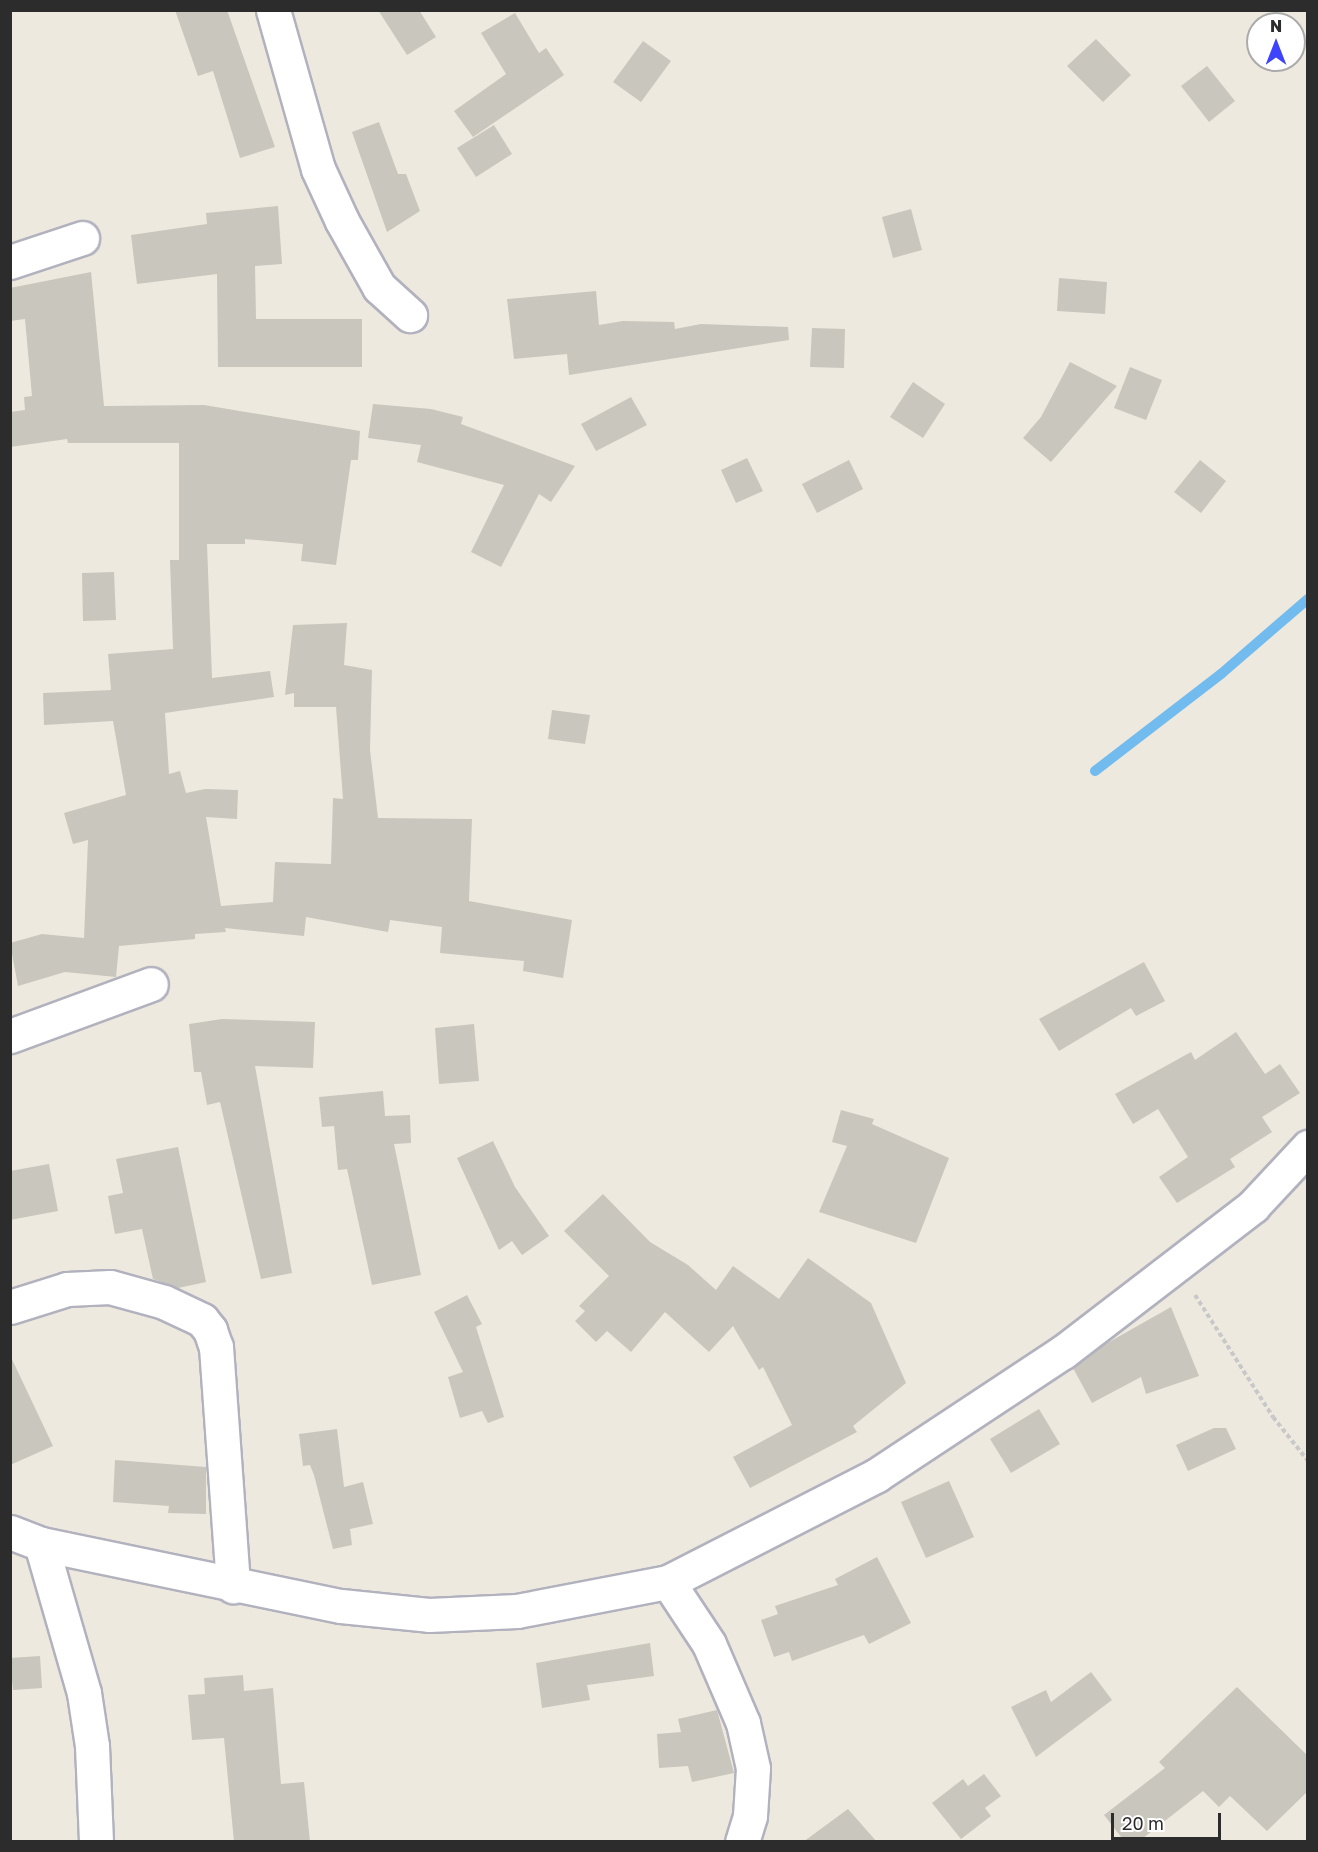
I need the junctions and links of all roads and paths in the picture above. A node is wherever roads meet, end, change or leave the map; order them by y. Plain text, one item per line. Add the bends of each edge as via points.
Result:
1 (273, 10) edge
2 (82, 238) dead end
3 (10, 262) edge
4 (410, 315) dead end
5 (151, 984) dead end
6 (10, 1036) edge
7 (1308, 1147) edge
8 (1176, 1265) junction
9 (10, 1307) edge
10 (1308, 1461) edge
11 (10, 1532) edge
12 (41, 1544) junction
13 (668, 1582) junction
14 (233, 1586) junction
15 (96, 1842) edge
16 (742, 1842) edge

1 - 4 street via 318,169 379,287
2 - 3 street
5 - 6 street
7 - 8 street via 1254,1206
8 - 10 path via 1273,1417
8 - 13 street via 1063,1352 877,1475
9 - 14 street via 67,1288 110,1287 164,1302 202,1320 210,1330 216,1347
11 - 12 street
12 - 14 street
12 - 15 street via 84,1693 92,1746
13 - 14 street via 517,1611 429,1615 341,1606
13 - 16 street via 710,1644 743,1723 753,1768 750,1816

